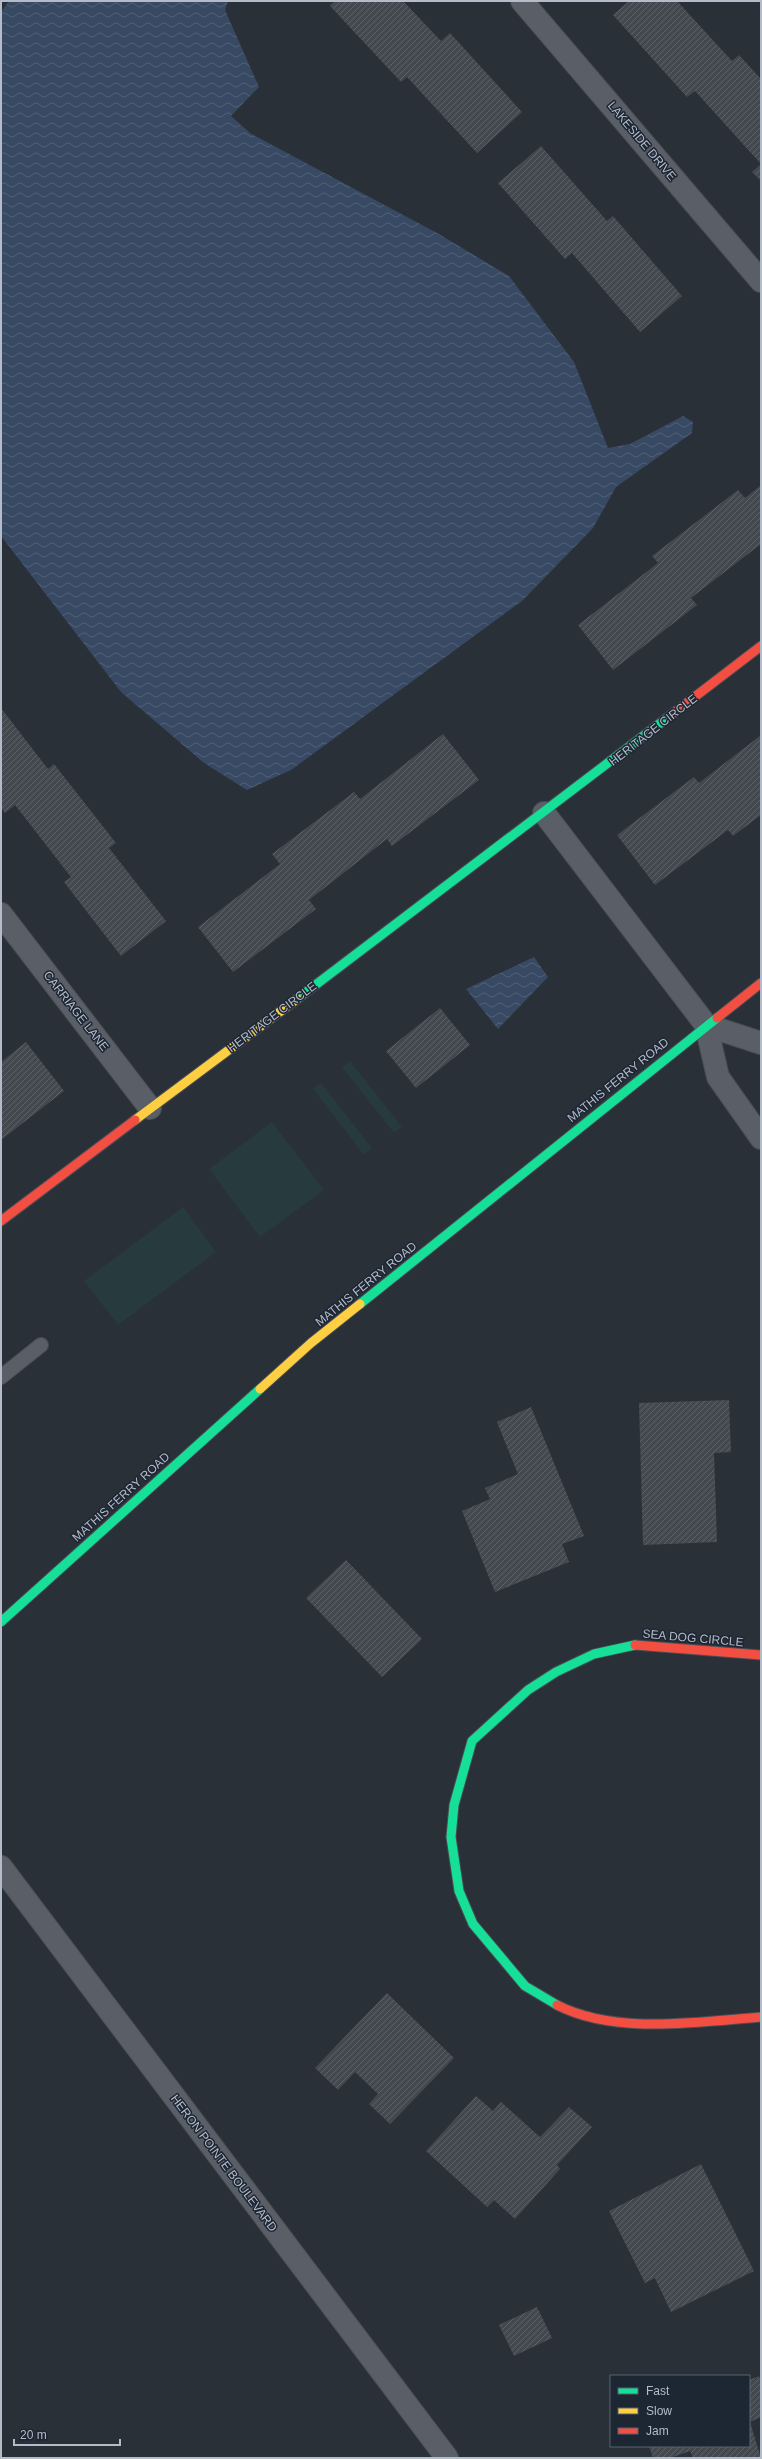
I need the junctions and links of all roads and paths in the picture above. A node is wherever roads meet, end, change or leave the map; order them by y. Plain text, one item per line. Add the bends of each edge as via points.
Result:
1 (522, 1) edge
2 (761, 281) edge
3 (761, 646) edge
4 (544, 813) junction
5 (1, 914) edge
6 (761, 983) edge
7 (706, 1025) junction
8 (761, 1043) edge
9 (150, 1108) junction
10 (761, 1138) edge
11 (1, 1221) edge
12 (41, 1345) dead end
13 (1, 1377) edge
14 (1, 1622) edge
15 (761, 1655) edge
16 (1, 1867) edge
17 (761, 2017) edge
18 (447, 2458) edge

1 - 2 street, LAKESIDE DRIVE
3 - 4 street, HERITAGE CIRCLE
4 - 7 street
4 - 9 street, HERITAGE CIRCLE
5 - 9 street, CARRIAGE LANE
6 - 7 street, MATHIS FERRY ROAD
7 - 8 street
7 - 10 street via 718,1077
7 - 14 street, MATHIS FERRY ROAD via 311,1343
9 - 11 street, HERITAGE CIRCLE
12 - 13 lane
15 - 17 street, SEA DOG CIRCLE via 640,1644 594,1654 556,1672 528,1690 472,1741 454,1805 451,1837 459,1891 473,1924 525,1986 538,1994 559,2006 606,2021 661,2025
16 - 18 street, HERON POINTE BOULEVARD

